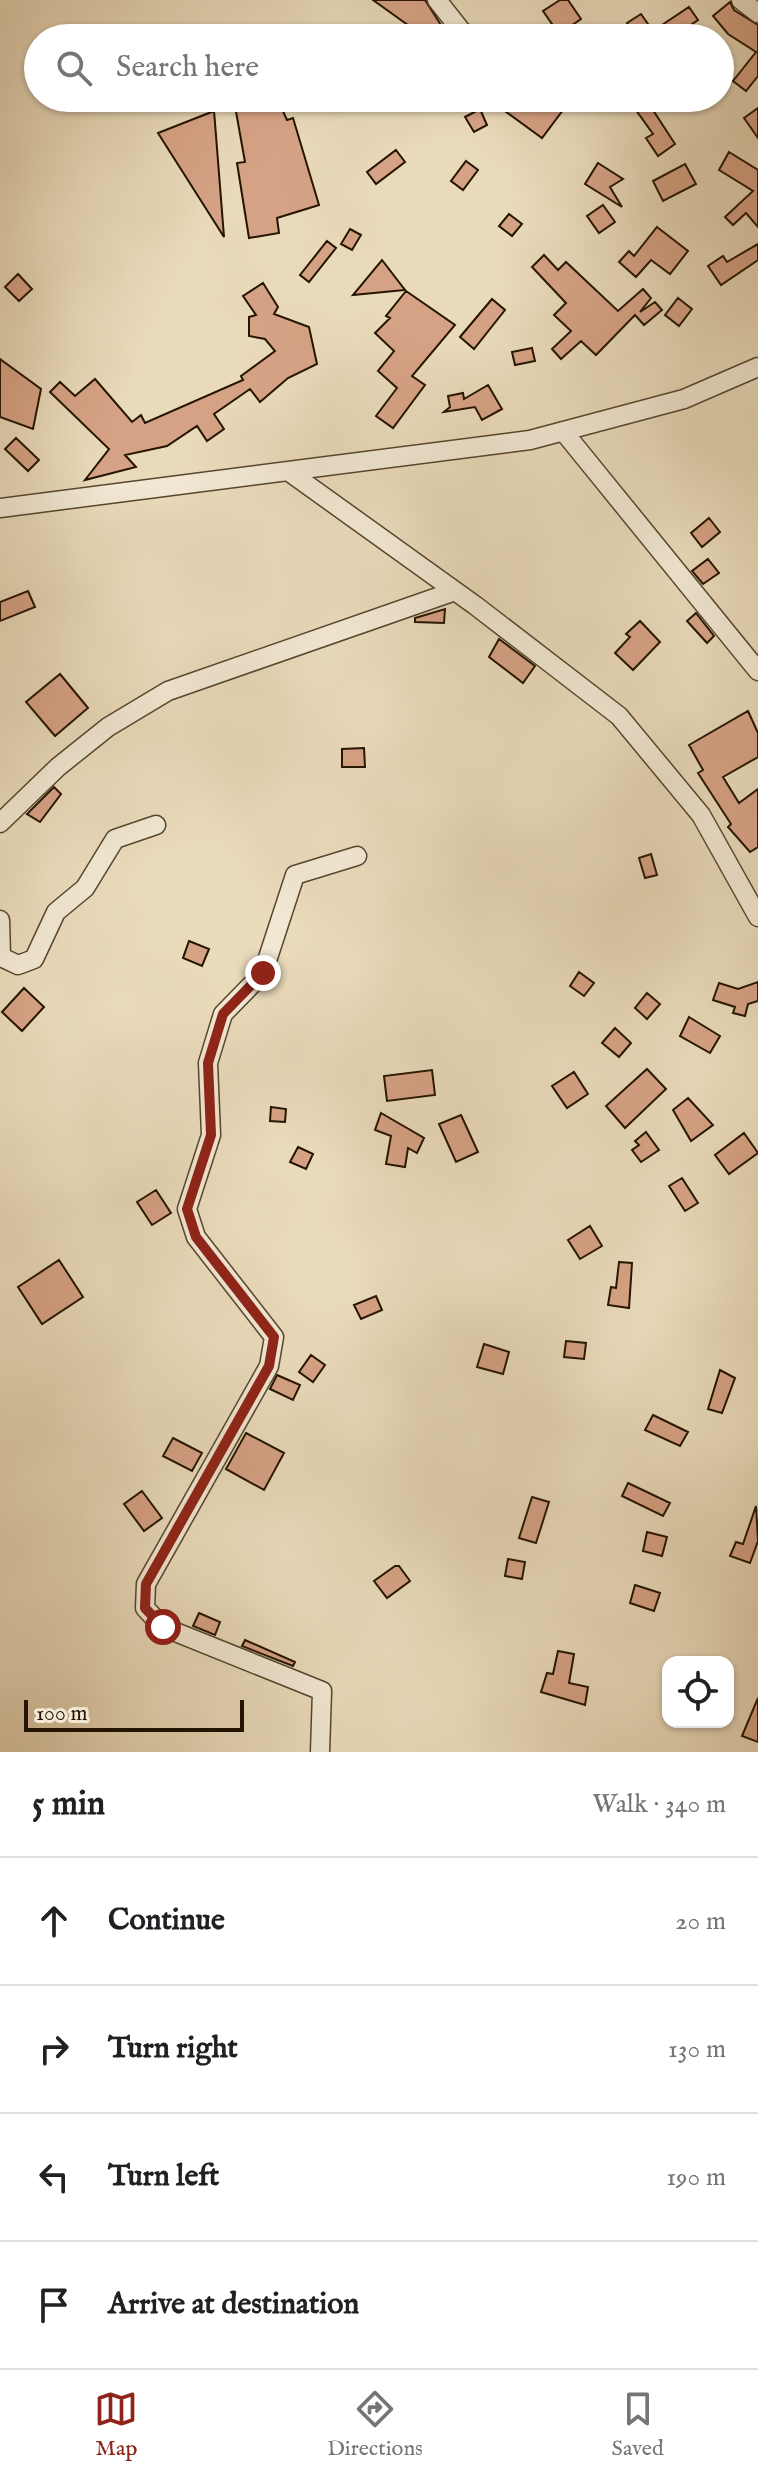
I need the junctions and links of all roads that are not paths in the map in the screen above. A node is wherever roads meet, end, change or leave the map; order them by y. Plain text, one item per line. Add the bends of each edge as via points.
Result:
1 (437, 0) edge
2 (741, 0) edge
3 (758, 13) edge
4 (456, 24) edge
5 (758, 367) edge
6 (563, 431) junction
7 (288, 471) junction
8 (0, 508) edge
9 (455, 591) junction
10 (758, 671) edge
11 (0, 823) edge
12 (156, 825) dead end
13 (357, 856) dead end
14 (758, 917) edge
15 (0, 920) edge
16 (320, 1752) edge

1 - 4 street
2 - 3 street
5 - 6 street via 684,399
6 - 7 street via 530,440
6 - 10 street
7 - 8 street
7 - 9 street
9 - 11 street via 168,691 108,727
9 - 14 street via 619,716 701,815
12 - 15 street via 115,839 85,888 56,912 34,959 18,965 1,957
13 - 16 street via 295,875 263,973 223,1014 208,1063 211,1135 187,1209 196,1237 274,1337 269,1366 146,1584 145,1608 163,1627 322,1691

